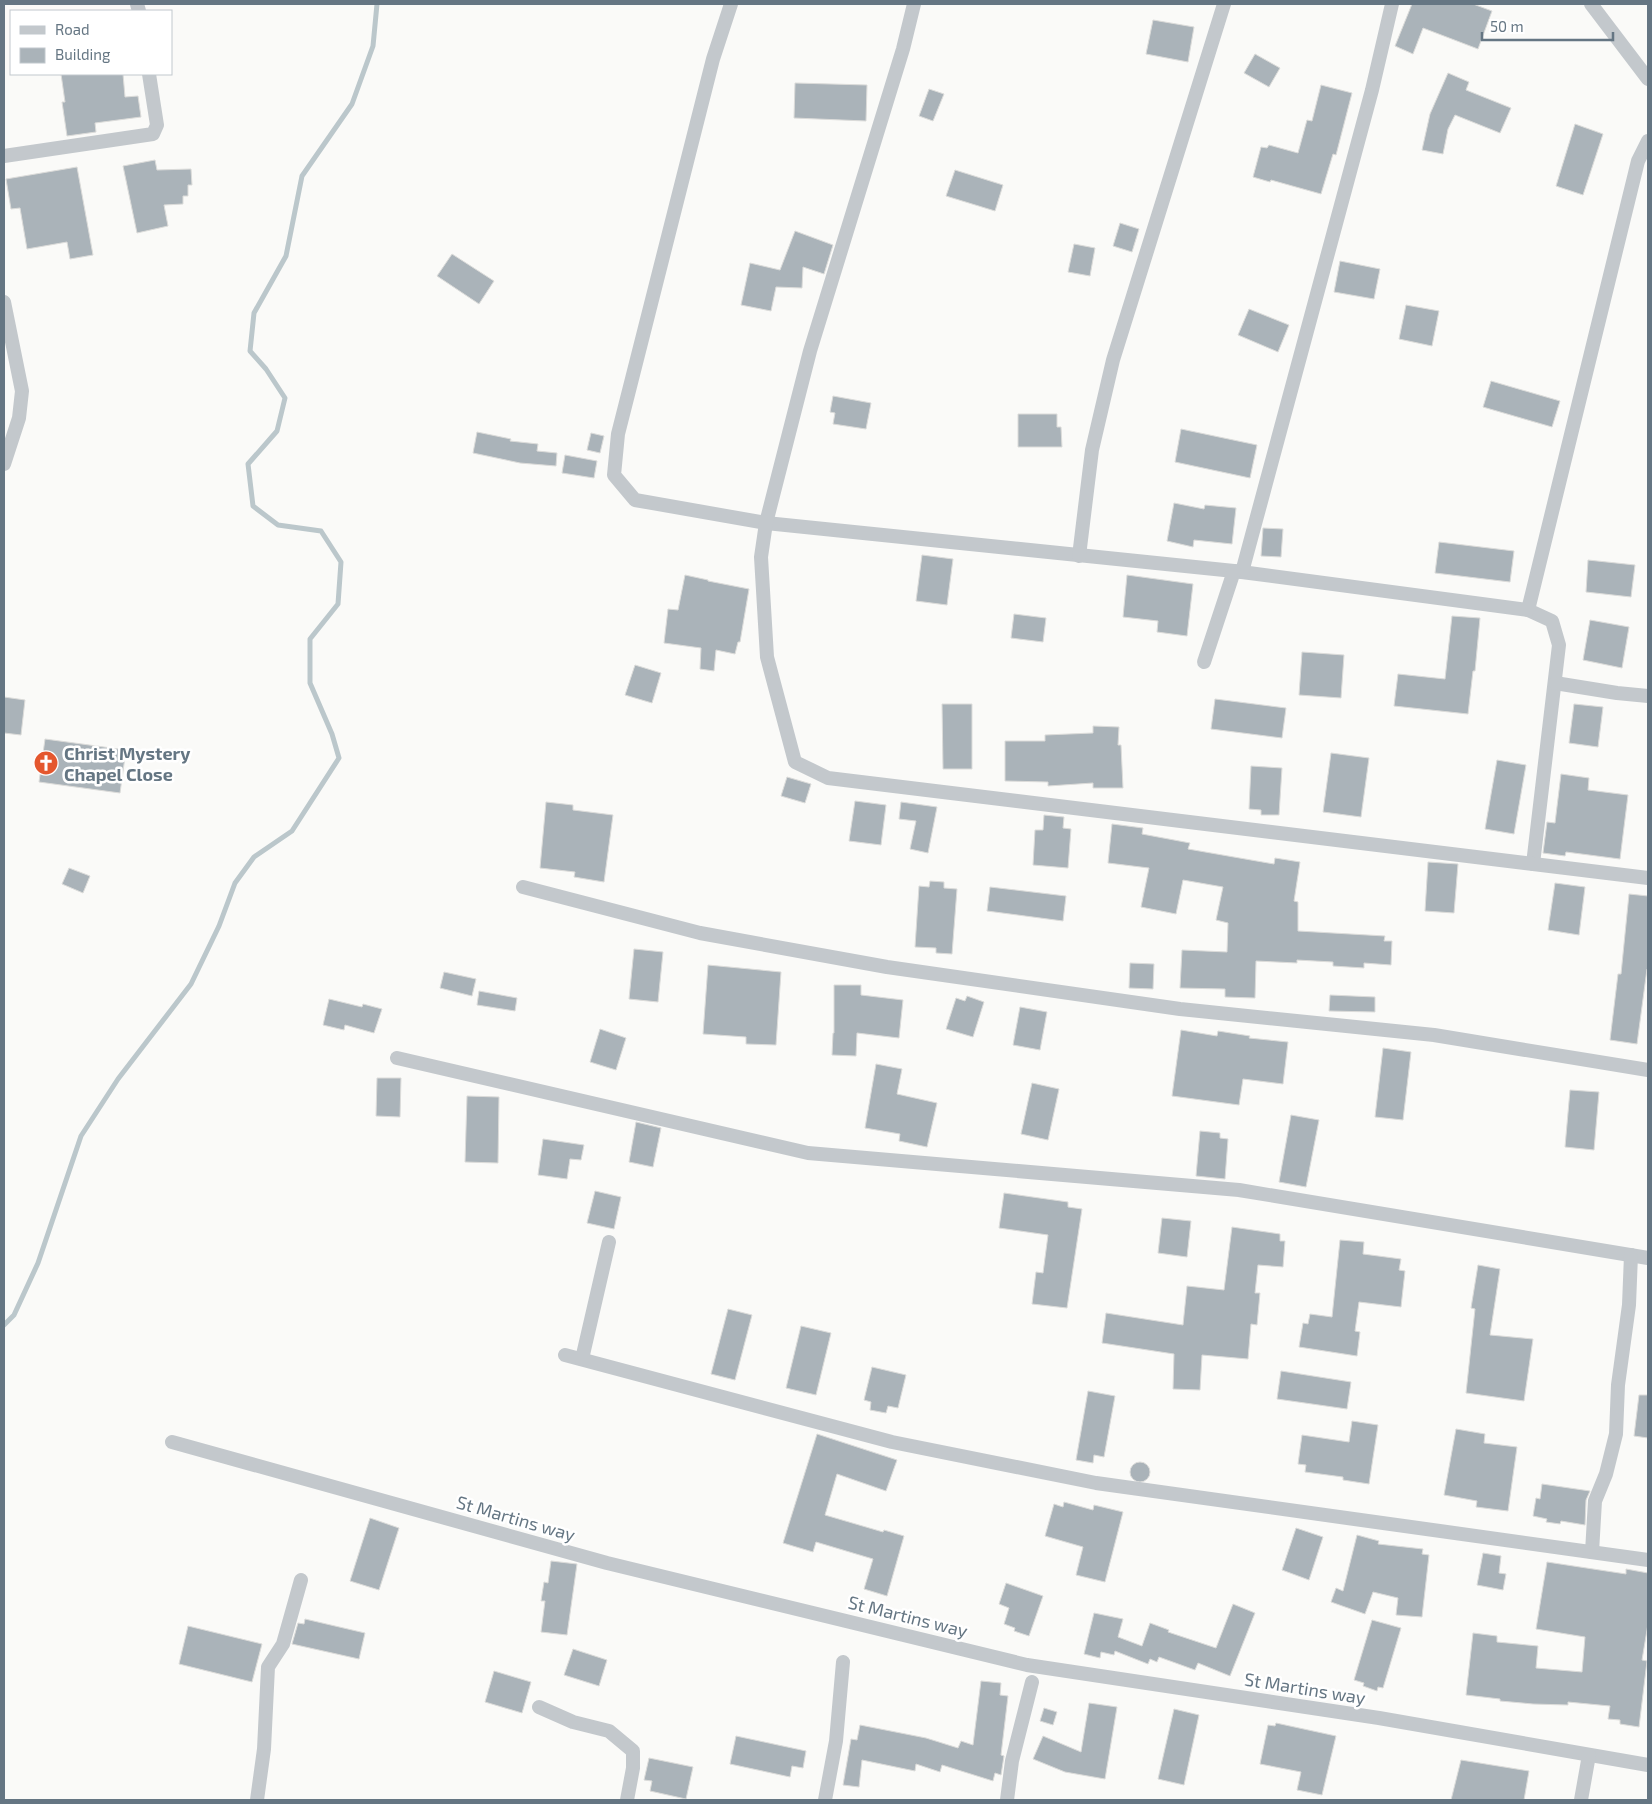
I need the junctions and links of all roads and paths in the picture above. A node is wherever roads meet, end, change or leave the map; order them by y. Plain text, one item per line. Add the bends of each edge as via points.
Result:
1 (731, 4) edge
2 (914, 4) edge
3 (1224, 4) edge
4 (1392, 4) edge
5 (1590, 4) edge
6 (148, 75) edge
7 (1648, 78) edge
8 (1648, 142) edge
9 (4, 156) edge
10 (4, 302) edge
11 (4, 464) edge
12 (766, 524) junction
13 (1079, 556) junction
14 (1238, 572) junction
15 (1528, 610) junction
16 (1204, 662) dead end
17 (1555, 683) junction
18 (1648, 696) edge
19 (1533, 864) junction
20 (1648, 878) edge
21 (523, 887) dead end
22 (397, 1058) dead end
23 (1648, 1070) edge
24 (609, 1242) dead end
25 (1631, 1255) junction
26 (1648, 1258) edge
27 (565, 1355) dead end
28 (582, 1359) junction
29 (172, 1442) dead end
30 (1592, 1552) junction
31 (1648, 1560) edge
32 (301, 1580) dead end
33 (843, 1662) dead end
34 (1032, 1682) dead end
35 (539, 1707) dead end
36 (1589, 1755) junction
37 (1648, 1765) edge
38 (257, 1800) edge
39 (627, 1800) edge
40 (825, 1800) edge
41 (1007, 1800) edge
42 (1581, 1800) edge

1 - 12 street via 713,59 618,434 614,475 636,500
2 - 12 street via 810,351
3 - 13 street via 1113,360 1092,450
4 - 14 street via 1370,100
5 - 7 street
6 - 9 street via 157,125 153,134
8 - 15 street via 1638,160
10 - 11 street via 22,391 19,418
12 - 13 street
12 - 19 street via 761,557 767,658 796,762 828,778
13 - 14 street
14 - 15 street
14 - 16 street
15 - 17 street via 1552,621 1559,645
17 - 18 street
17 - 19 street
19 - 20 street
21 - 23 street via 700,933 887,968 1180,1009 1434,1035
22 - 25 street via 808,1153 1239,1190
24 - 28 street
25 - 26 street
25 - 30 street via 1616,1434 1596,1501
27 - 28 street
28 - 30 street via 892,1442 1096,1483
29 - 36 street, St Martins way via 607,1563 1027,1665 1379,1718
30 - 31 street
32 - 38 street via 283,1644 268,1667 264,1749
33 - 40 street via 836,1741
34 - 41 street via 1012,1761
35 - 39 street via 572,1722 609,1731 634,1751
36 - 37 street, St Martins way
36 - 42 street

